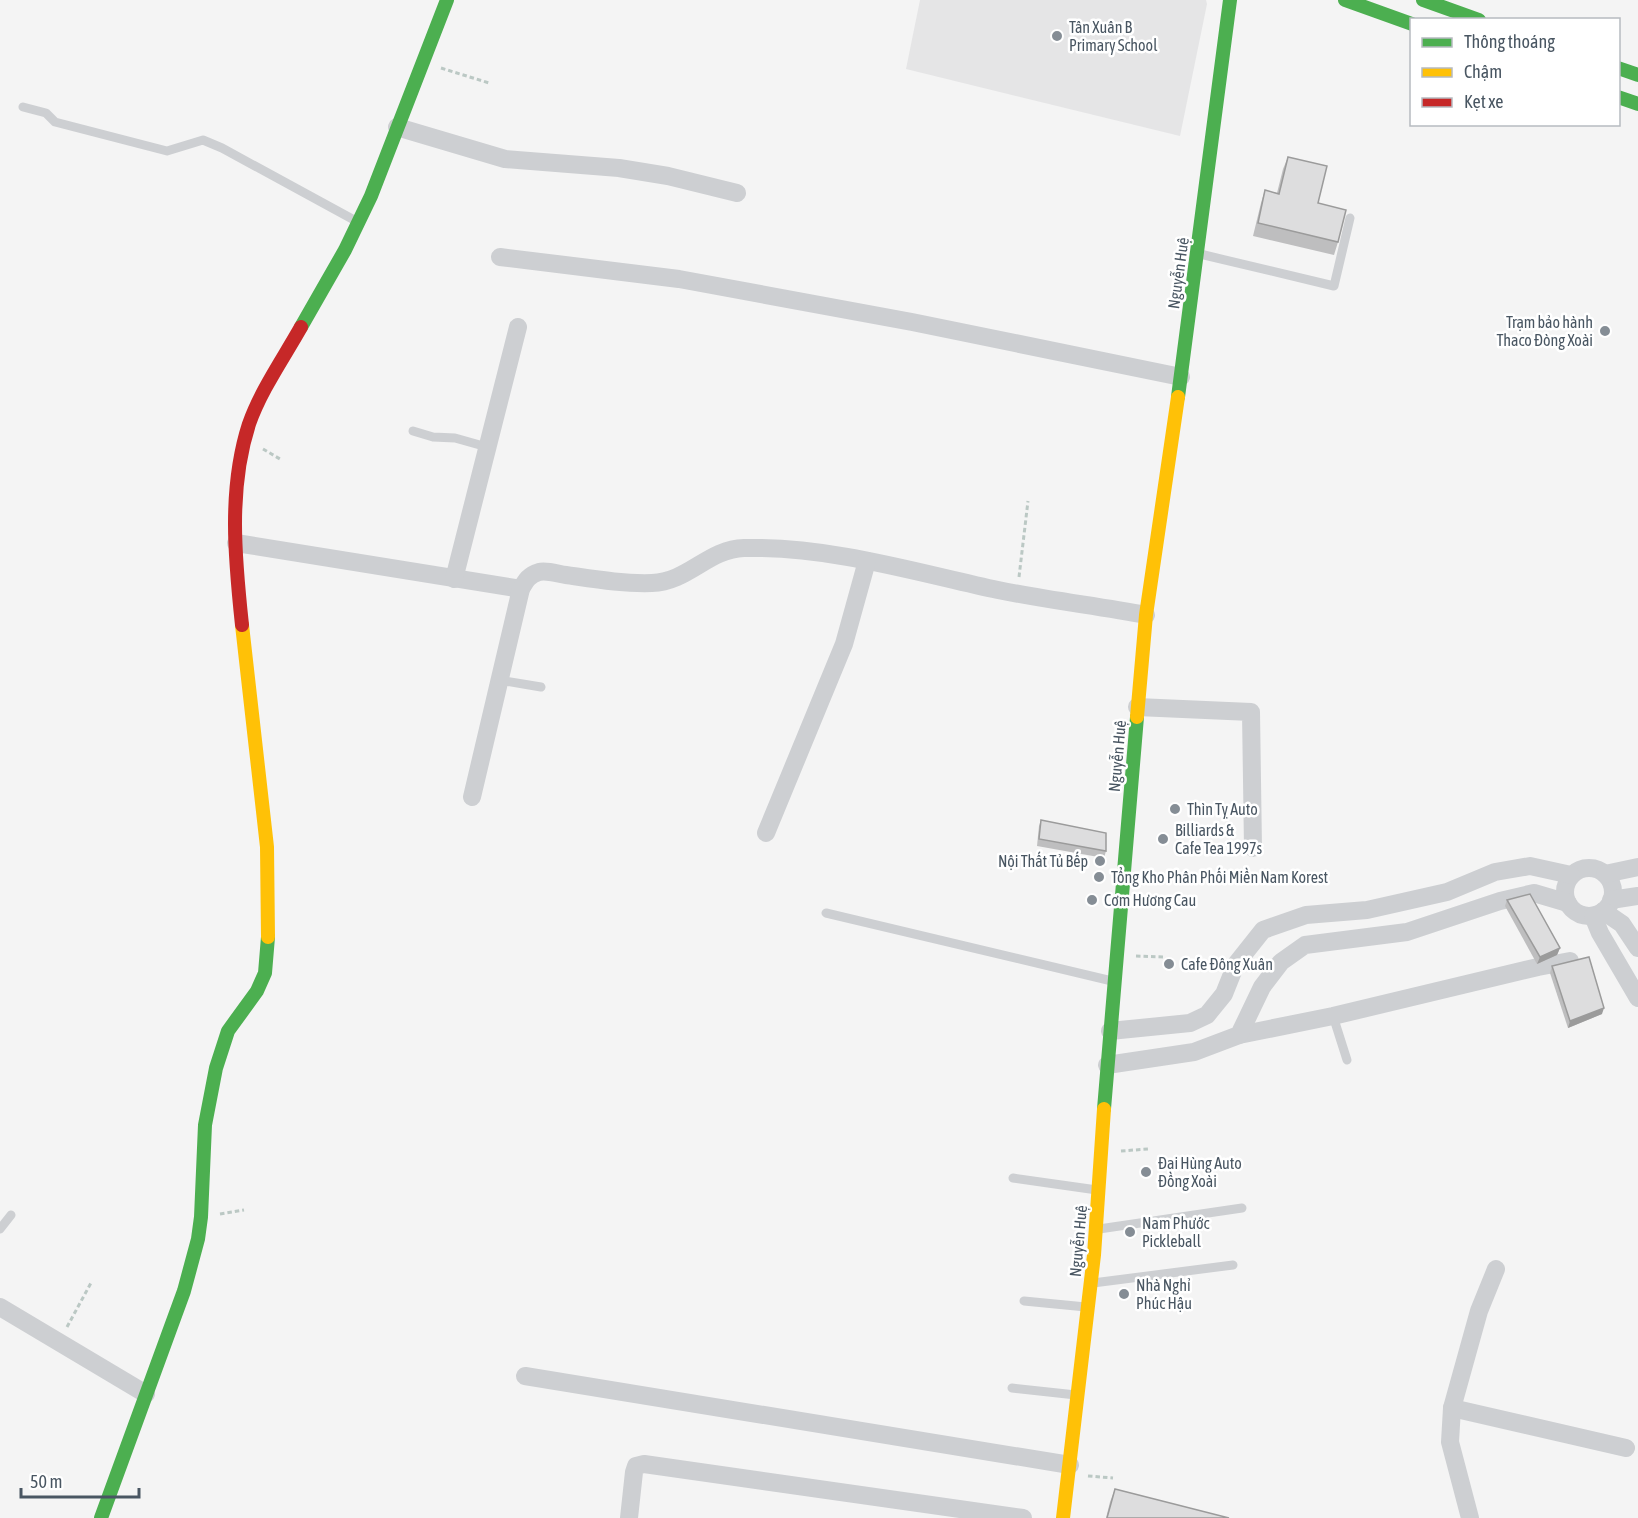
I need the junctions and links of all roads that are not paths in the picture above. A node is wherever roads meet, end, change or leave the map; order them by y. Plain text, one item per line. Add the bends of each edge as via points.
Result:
1 (447, 0) edge
2 (1230, 0) edge
3 (1345, 0) edge
4 (1423, 0) edge
5 (1473, 18) edge
6 (1410, 23) edge
7 (1620, 69) edge
8 (1638, 75) edge
9 (1620, 98) edge
10 (1638, 104) edge
11 (23, 107) dead end
12 (397, 128) junction
13 (737, 193) dead end
14 (1350, 218) dead end
15 (358, 222) junction
16 (1197, 254) junction
17 (500, 257) dead end
18 (518, 327) dead end
19 (1181, 377) junction
20 (413, 431) dead end
21 (487, 447) junction
22 (236, 543) junction
23 (867, 561) junction
24 (454, 579) junction
25 (520, 589) junction
26 (1146, 615) junction
27 (499, 680) junction
28 (540, 687) dead end
29 (1137, 707) junction
30 (472, 797) dead end
31 (766, 833) dead end
32 (1253, 849) dead end
33 (1638, 867) edge
34 (1605, 874) junction
35 (1571, 875) junction
36 (1638, 896) edge
37 (1568, 903) junction
38 (1602, 909) junction
39 (826, 913) dead end
40 (1638, 948) edge
41 (1570, 961) edge
42 (1114, 981) junction
43 (1638, 998) edge
44 (1334, 1017) junction
45 (1110, 1030) junction
46 (1239, 1035) junction
47 (1347, 1060) dead end
48 (1107, 1065) junction
49 (1013, 1178) dead end
50 (1099, 1190) junction
51 (1242, 1208) dead end
52 (11, 1215) dead end
53 (0, 1229) edge
54 (1096, 1230) junction
55 (1233, 1265) dead end
56 (1496, 1269) dead end
57 (1091, 1283) junction
58 (1024, 1301) dead end
59 (0, 1307) edge
60 (1088, 1308) junction
61 (525, 1376) dead end
62 (1012, 1388) dead end
63 (146, 1394) junction
64 (1078, 1395) junction
65 (1452, 1408) junction
66 (1626, 1448) dead end
67 (1069, 1469) junction
68 (107, 1516) edge
69 (1066, 1517) edge
70 (629, 1518) edge
71 (1023, 1518) edge
72 (1470, 1518) edge

1 - 12 street
2 - 16 street, Nguyễn Huệ
3 - 6 street
4 - 5 street
7 - 8 street
9 - 10 street
11 - 15 lane via 46,113 55,122 167,151 203,140
12 - 13 street via 505,159 619,168
12 - 15 street
14 - 16 lane via 1334,286
15 - 22 street via 260,398 249,425 235,504
16 - 19 street, Nguyễn Huệ
17 - 19 street via 679,279
18 - 21 street
19 - 26 street, Nguyễn Huệ
20 - 21 lane
21 - 24 street
22 - 24 street
22 - 63 street via 267,846 265,973 228,1031 216,1068 205,1125 198,1239 184,1291
23 - 25 street via 812,552 741,548 708,558 672,580 611,581 542,571 528,576
23 - 26 street
23 - 31 street via 844,644
24 - 25 street
25 - 27 street
26 - 29 street, Nguyễn Huệ
27 - 28 lane
27 - 30 street
29 - 32 street via 1251,712
29 - 42 street, Nguyễn Huệ
33 - 34 street
34 - 35 street via 1585,868
34 - 38 street via 1612,887
35 - 37 street via 1565,889
35 - 45 street via 1530,866 1495,872 1447,892 1367,910 1306,915 1263,930 1236,964 1224,994 1207,1016 1190,1023
36 - 38 street
37 - 38 street via 1578,914
37 - 46 street via 1534,893 1407,932 1305,945 1281,962 1262,987
38 - 40 street via 1622,924
38 - 43 street via 1600,933
39 - 42 lane
41 - 44 street
42 - 45 street, Nguyễn Huệ
44 - 46 street
44 - 47 lane
45 - 48 street, Nguyễn Huệ
46 - 48 street via 1194,1052
48 - 50 street, Nguyễn Huệ
49 - 50 lane
50 - 54 street, Nguyễn Huệ
51 - 54 lane
52 - 53 lane
54 - 57 street, Nguyễn Huệ
55 - 57 lane
56 - 65 street via 1479,1311
57 - 60 street, Nguyễn Huệ
58 - 60 lane
59 - 63 street
60 - 64 street, Nguyễn Huệ
61 - 67 street
62 - 64 lane
63 - 68 street
64 - 67 street, Nguyễn Huệ
65 - 66 street
65 - 72 street via 1450,1442
67 - 69 street, Nguyễn Huệ
70 - 71 street via 634,1472 636,1466 644,1464

